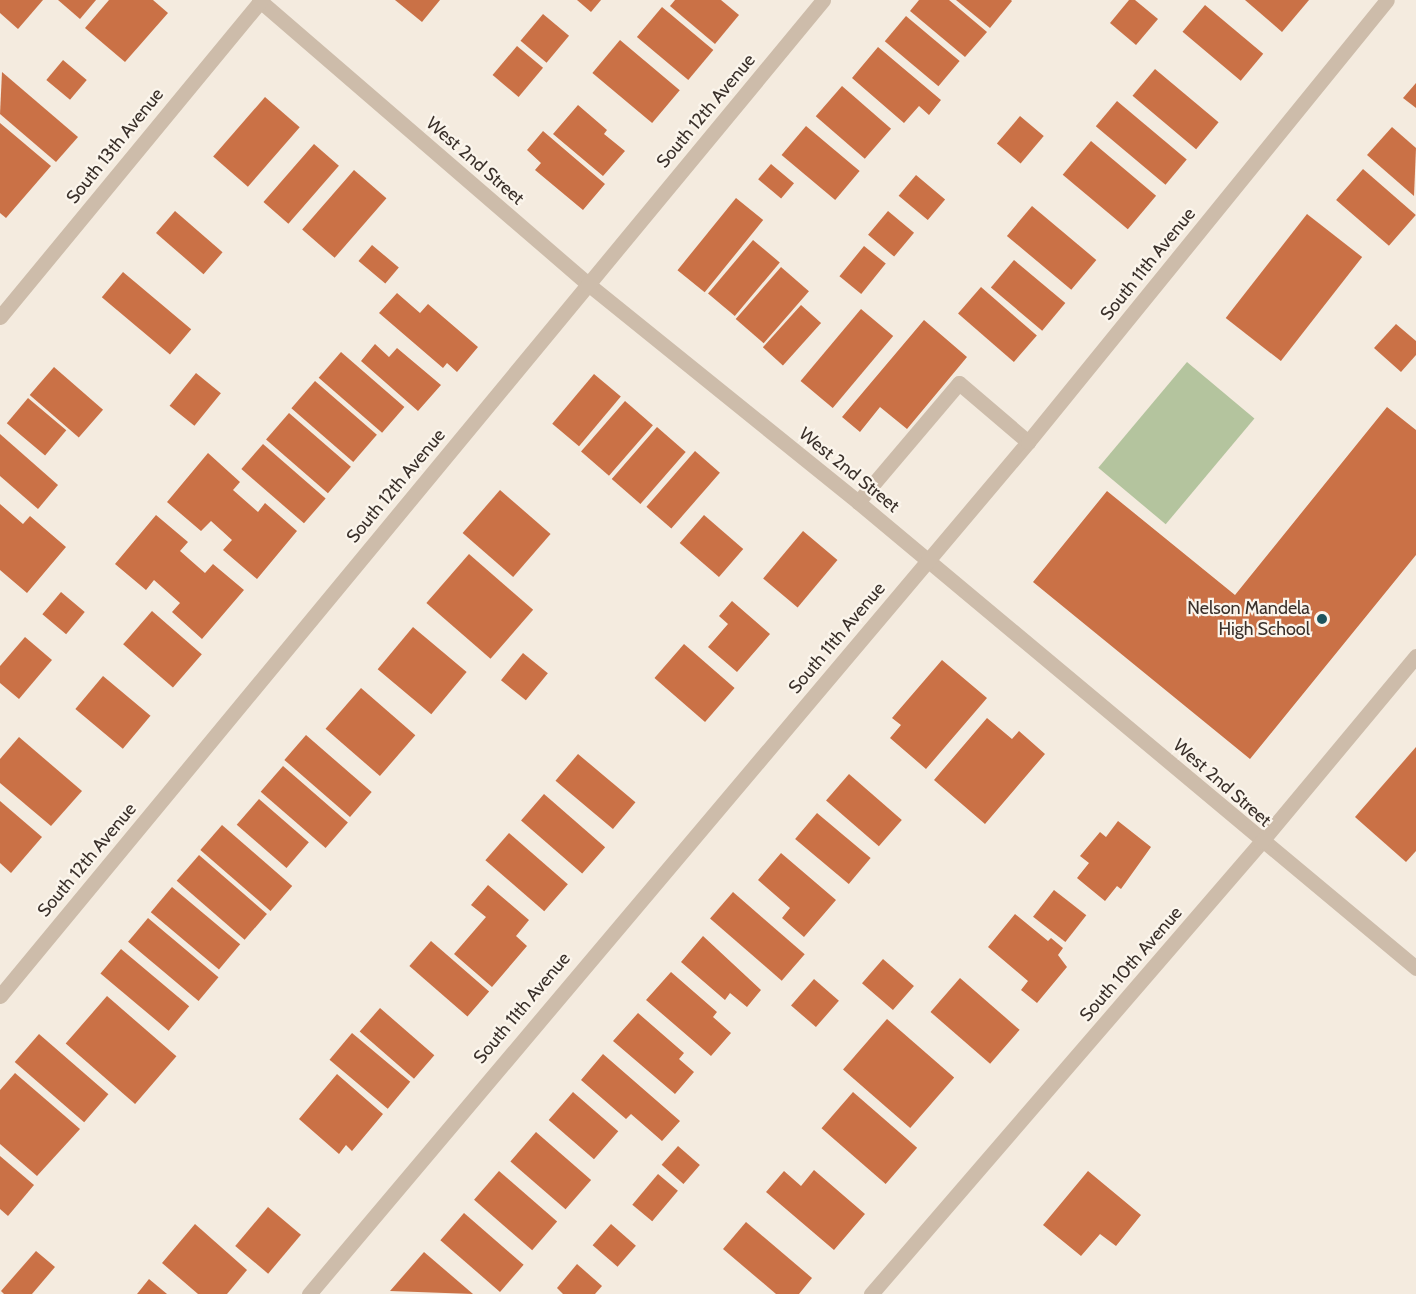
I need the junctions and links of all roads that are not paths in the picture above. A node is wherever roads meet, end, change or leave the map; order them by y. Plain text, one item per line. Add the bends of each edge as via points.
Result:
1 (260, 0) edge
2 (823, 0) edge
3 (1387, 0) edge
4 (588, 285) junction
5 (0, 317) edge
6 (1029, 442) junction
7 (858, 502) junction
8 (928, 562) junction
9 (1416, 656) edge
10 (1261, 842) junction
11 (1416, 969) edge
12 (0, 996) edge
13 (309, 1294) edge
14 (871, 1294) edge

1 - 4 street, West 2nd Street
1 - 5 street, South 13th Avenue
2 - 4 street, South 12th Avenue
3 - 6 street, South 11th Avenue
4 - 7 street, West 2nd Street
4 - 12 street, South 12th Avenue
6 - 7 street via 959,383
6 - 8 street, South 11th Avenue
7 - 8 street, West 2nd Street
8 - 10 street, West 2nd Street
8 - 13 street, South 11th Avenue
9 - 10 street, South 10th Avenue
10 - 11 street, West 2nd Street
10 - 14 street, South 10th Avenue

